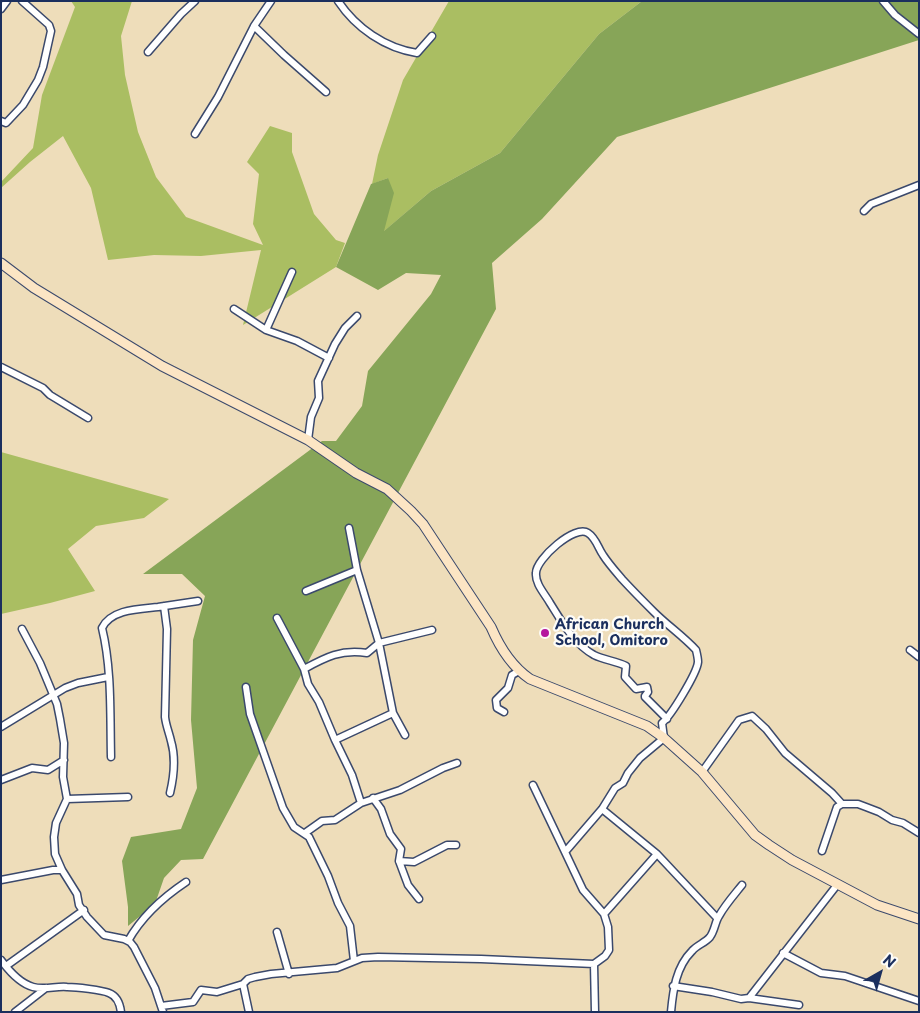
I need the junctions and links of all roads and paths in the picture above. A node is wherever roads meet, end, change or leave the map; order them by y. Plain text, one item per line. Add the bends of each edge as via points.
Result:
1 (7, 1) edge
2 (22, 1) edge
3 (195, 1) edge
4 (271, 1) edge
5 (338, 1) edge
6 (883, 1) edge
7 (1, 9) edge
8 (254, 26) junction
9 (919, 34) edge
10 (432, 36) dead end
11 (148, 52) dead end
12 (326, 92) dead end
13 (1, 122) edge
14 (195, 134) dead end
15 (919, 185) edge
16 (864, 211) dead end
17 (1, 263) edge
18 (292, 272) dead end
19 (234, 309) dead end
20 (357, 316) dead end
21 (266, 330) junction
22 (329, 358) junction
23 (1, 367) edge
24 (88, 418) dead end
25 (308, 440) junction
26 (348, 528) dead end
27 (357, 570) junction
28 (306, 591) dead end
29 (198, 601) dead end
30 (164, 606) junction
31 (277, 618) dead end
32 (22, 629) dead end
33 (432, 630) dead end
34 (379, 643) junction
35 (910, 650) dead end
36 (919, 657) edge
37 (304, 669) junction
38 (519, 671) junction
39 (108, 677) junction
40 (246, 687) dead end
41 (54, 696) junction
42 (504, 712) dead end
43 (393, 713) junction
44 (667, 719) junction
45 (1, 727) edge
46 (405, 735) dead end
47 (664, 738) junction
48 (335, 740) junction
49 (111, 757) dead end
50 (64, 760) junction
51 (457, 763) dead end
52 (702, 772) junction
53 (1, 780) edge
54 (534, 785) dead end
55 (170, 793) dead end
56 (128, 797) dead end
57 (373, 798) junction
58 (67, 799) junction
59 (361, 803) junction
60 (842, 804) junction
61 (602, 809) junction
62 (919, 833) edge
63 (305, 834) junction
64 (456, 845) dead end
65 (565, 852) junction
66 (822, 852) dead end
67 (657, 854) junction
68 (56, 856) junction
69 (400, 861) junction
70 (53, 870) junction
71 (62, 870) junction
72 (1, 880) edge
73 (186, 882) dead end
74 (742, 885) dead end
75 (837, 885) junction
76 (419, 899) dead end
77 (84, 910) junction
78 (604, 914) junction
79 (717, 918) junction
80 (919, 919) edge
81 (277, 932) dead end
82 (128, 941) junction
83 (783, 953) junction
84 (1, 960) edge
85 (354, 962) junction
86 (594, 964) junction
87 (6, 966) junction
88 (289, 974) junction
89 (243, 984) junction
90 (673, 986) junction
91 (46, 988) junction
92 (749, 998) junction
93 (919, 1000) edge
94 (799, 1005) dead end
95 (162, 1009) edge
96 (15, 1012) edge
97 (121, 1012) edge
98 (249, 1012) edge
99 (595, 1012) edge
100 (671, 1012) edge

1 - 7 street
2 - 13 street via 49,25 51,32 38,80 17,112 6,124
3 - 11 street
4 - 8 street
5 - 10 street via 357,25 400,50 417,53
6 - 9 street
8 - 12 street
8 - 14 street
15 - 16 street via 871,204
17 - 25 main road via 34,288 162,366
18 - 21 street
19 - 21 street
20 - 22 street via 345,328
21 - 22 street
22 - 25 street via 318,381 319,398 311,417
23 - 24 street via 43,388
25 - 38 main road via 356,473 388,489 423,524 491,627 498,644
26 - 27 street
27 - 28 street
27 - 34 street
29 - 30 street
30 - 39 street via 135,609 104,625
30 - 55 street via 167,629 165,717 175,759
31 - 37 street
32 - 41 street
33 - 34 street
34 - 37 street via 366,653 351,650 331,655
34 - 43 street
35 - 36 street
37 - 48 street
38 - 42 street via 512,675 508,688 496,700 497,708
38 - 47 main road via 530,679 648,726
39 - 41 street via 78,683
39 - 49 street
40 - 63 street via 250,714 283,808 294,827
41 - 45 street
41 - 50 street
43 - 46 street
43 - 48 street
44 - 44 street via 698,662 696,650 622,579 589,533 575,532 552,549 536,567 535,576 541,589 566,630 594,655 626,666 625,677 636,689 647,687 645,697
44 - 47 street via 662,722
47 - 52 main road
47 - 61 street via 640,758
48 - 59 street
50 - 53 street via 48,770 32,768
50 - 58 street
51 - 57 street via 400,790
52 - 60 street via 739,720 752,716 785,753
52 - 75 main road via 755,835
54 - 65 street
56 - 58 street
57 - 59 street
57 - 69 street via 401,849
58 - 68 street via 56,823
59 - 63 street via 335,820 322,821
60 - 62 street via 858,804 872,809
60 - 66 street via 838,807
61 - 65 street
61 - 67 street
63 - 85 street via 350,926
64 - 69 street via 448,845 414,862
65 - 78 street via 584,890
67 - 78 street
67 - 79 street
68 - 70 street
68 - 71 street
69 - 76 street via 408,885
70 - 71 street
70 - 72 street
71 - 77 street
73 - 82 street via 151,910
74 - 79 street
75 - 80 main road via 877,905
75 - 83 street
77 - 82 street via 104,935
77 - 87 street
78 - 86 street via 610,939 609,950
79 - 90 street via 709,938 688,954
81 - 88 street
82 - 95 street via 155,988
83 - 92 street
83 - 93 street via 822,973 845,976
84 - 87 street
85 - 86 street via 362,958 412,957
85 - 88 street via 337,968
86 - 99 street
87 - 91 street via 23,982
88 - 89 street via 248,979
89 - 95 street via 217,992 202,990 193,1002
89 - 98 street
90 - 92 street
90 - 100 street
91 - 96 street
91 - 97 street via 68,987 110,993 117,999
92 - 94 street

